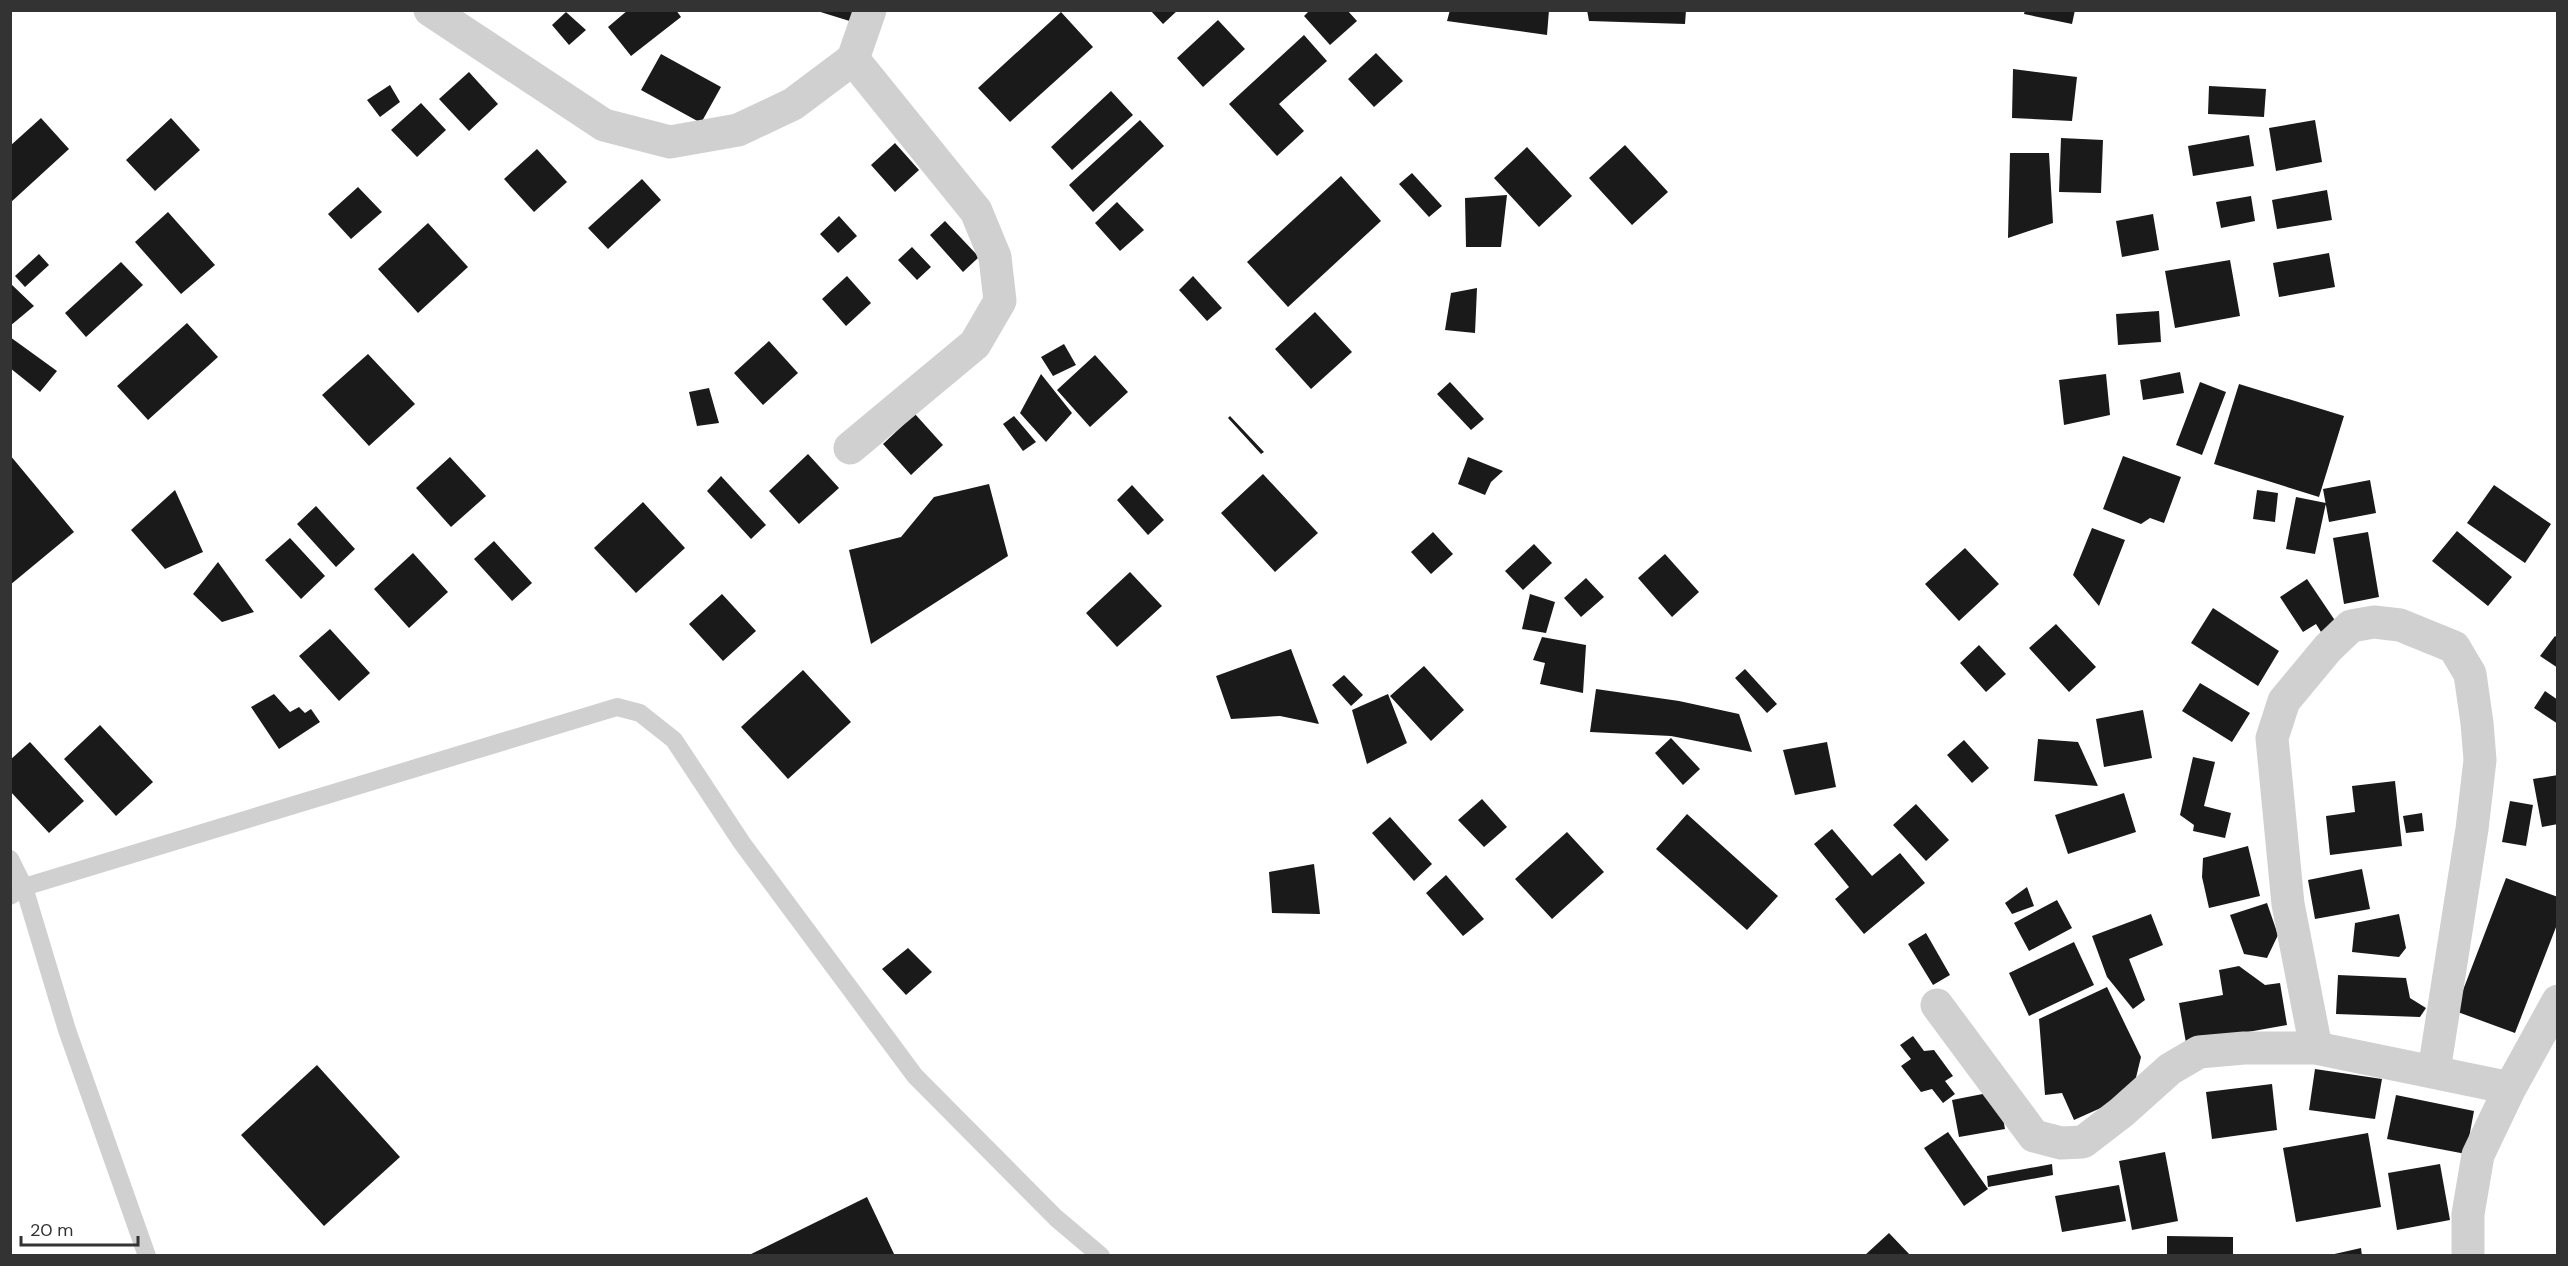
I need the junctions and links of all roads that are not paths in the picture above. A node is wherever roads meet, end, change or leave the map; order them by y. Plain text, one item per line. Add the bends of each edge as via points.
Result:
1 (870, 10) edge
2 (434, 12) edge
3 (853, 59) junction
4 (850, 448) dead end
5 (10, 859) edge
6 (17, 891) edge
7 (2558, 1001) edge
8 (1937, 1005) dead end
9 (2316, 1048) junction
10 (2434, 1071) junction
11 (2510, 1088) junction
12 (147, 1256) edge
13 (1101, 1256) edge
14 (2468, 1256) edge

1 - 3 street
2 - 3 street via 604,125 670,142 738,130 794,104
3 - 4 street via 976,211 995,257 1000,301 975,344
5 - 6 lane
6 - 12 lane
6 - 13 lane via 617,707 640,713 674,740 742,843 915,1076 1056,1218
7 - 11 street
8 - 9 street via 2034,1136 2061,1143 2083,1142 2170,1069 2199,1052
9 - 10 street
9 - 10 street via 2288,904 2272,738 2284,701 2351,626 2374,622 2400,625 2454,647 2470,674 2480,760
10 - 11 street
11 - 14 street via 2478,1155 2468,1214

